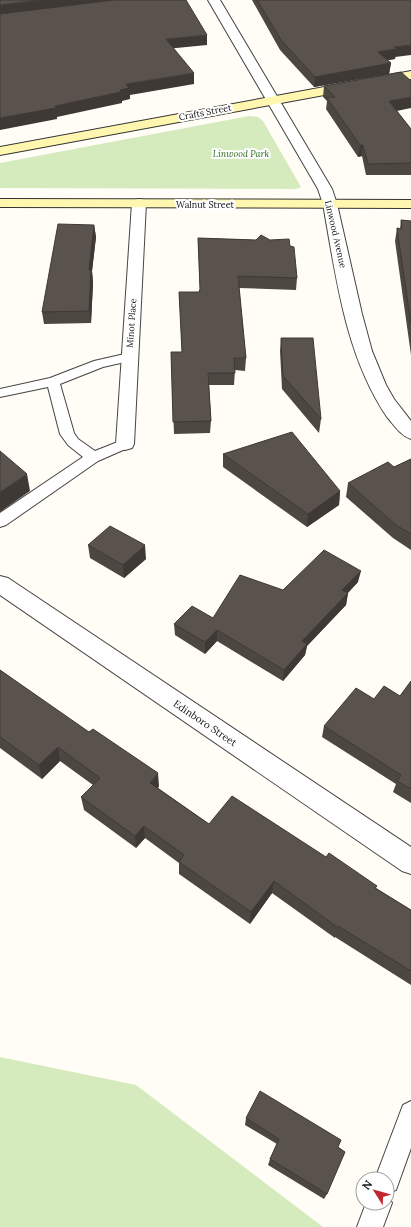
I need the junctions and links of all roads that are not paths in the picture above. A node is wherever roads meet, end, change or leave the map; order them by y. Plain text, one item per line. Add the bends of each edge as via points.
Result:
1 (214, 0) edge
2 (411, 75) edge
3 (273, 100) junction
4 (0, 151) edge
5 (0, 202) edge
6 (139, 203) junction
7 (330, 204) junction
8 (411, 204) edge
9 (129, 357) junction
10 (53, 382) junction
11 (0, 393) edge
12 (411, 433) edge
13 (126, 444) joint
14 (93, 457) junction
15 (0, 521) edge
16 (0, 584) edge
17 (411, 862) edge
18 (411, 1112) edge
19 (390, 1171) edge
20 (376, 1211) edge
21 (370, 1227) edge

1 - 3 street, Linwood Avenue
2 - 3 main road, Crafts Street
3 - 4 main road, Crafts Street
3 - 7 street, Linwood Avenue via 322,185
5 - 6 main road, Walnut Street
6 - 7 main road, Walnut Street
6 - 9 street, Minot Place
7 - 8 main road, Walnut Street
7 - 12 street, Linwood Avenue via 357,334 366,364 382,396
9 - 10 lane via 99,364
9 - 13 street, Minot Place
10 - 11 lane
10 - 14 lane via 67,434 73,442
13 - 14 lane
14 - 15 lane
16 - 17 street, Edinboro Street
18 - 19 lane
20 - 21 lane

